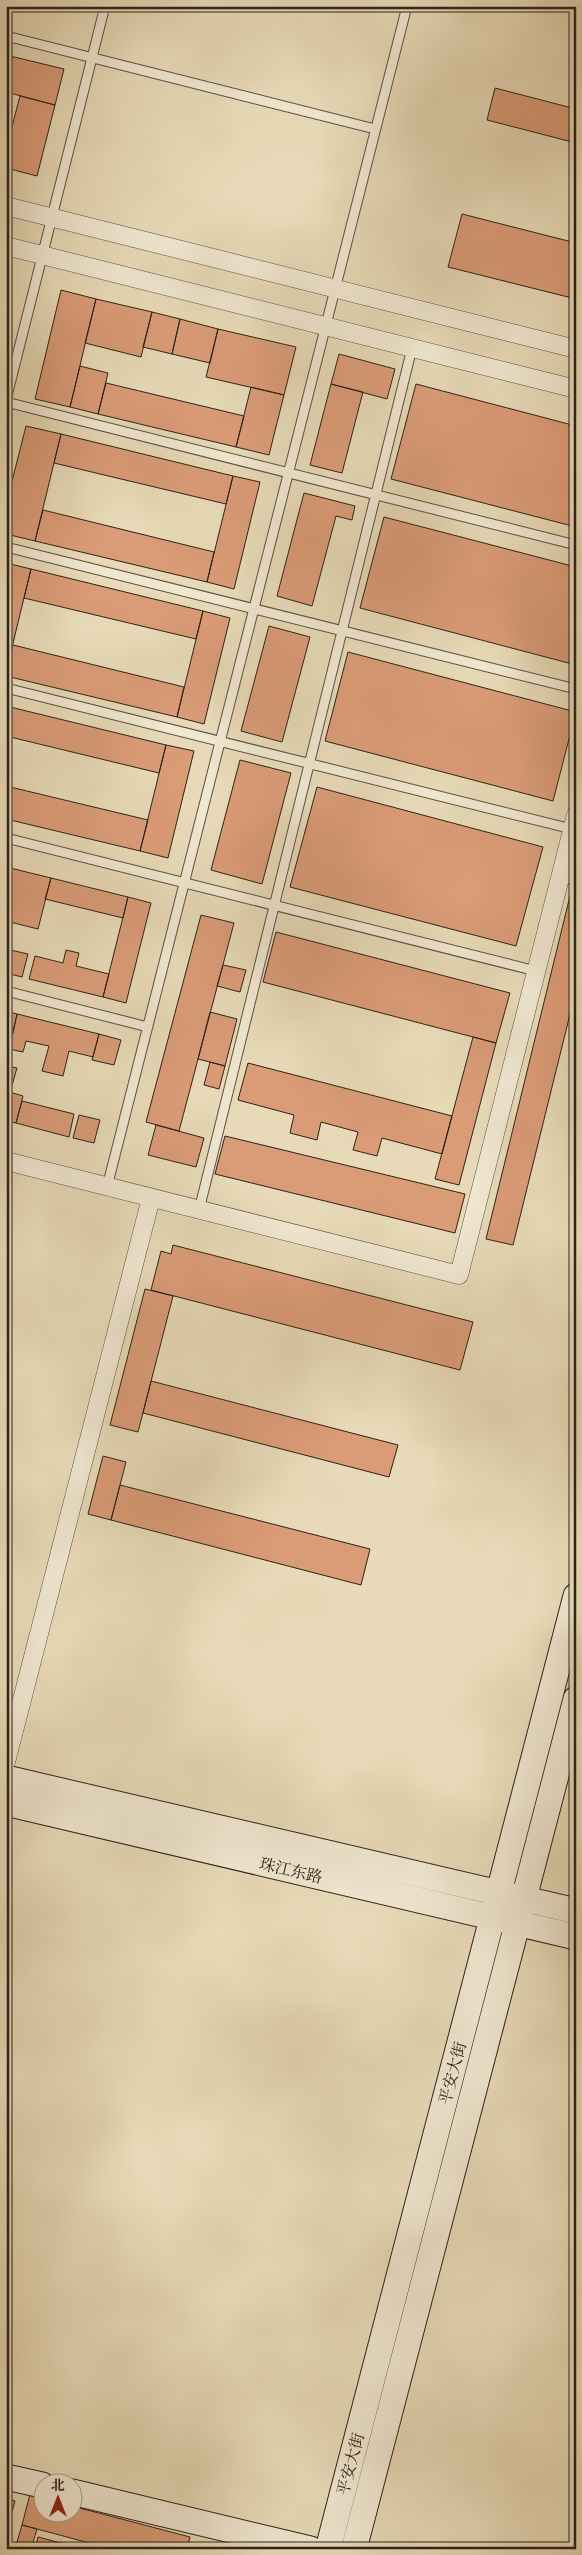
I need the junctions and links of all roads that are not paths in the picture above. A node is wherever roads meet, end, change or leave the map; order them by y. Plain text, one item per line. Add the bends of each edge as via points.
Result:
1 (105, 6) edge
2 (407, 6) edge
3 (6, 36) edge
4 (92, 58) junction
5 (375, 129) junction
6 (6, 206) edge
7 (52, 218) junction
8 (6, 246) edge
9 (43, 255) junction
10 (335, 289) junction
11 (325, 327) junction
12 (412, 348) junction
13 (576, 349) edge
14 (576, 389) edge
15 (6, 401) edge
16 (288, 473) junction
17 (375, 495) junction
18 (576, 545) edge
19 (6, 547) edge
20 (254, 609) junction
21 (342, 631) junction
22 (6, 688) edge
23 (576, 689) edge
24 (220, 741) junction
25 (309, 763) junction
26 (574, 822) edge
27 (6, 838) edge
28 (568, 879) edge
29 (184, 883) junction
30 (274, 906) junction
31 (536, 971) junction
32 (6, 991) edge
33 (148, 1027) junction
34 (6, 1162) edge
35 (107, 1187) junction
36 (152, 1198) junction
37 (199, 1210) junction
38 (576, 1596) edge
39 (576, 1699) edge
40 (6, 1762) edge
41 (6, 1778) edge
42 (6, 1803) edge
43 (512, 1896) junction
44 (576, 1911) edge
45 (493, 1917) junction
46 (518, 1923) junction
47 (576, 1937) edge
48 (6, 2477) edge
49 (32, 2483) edge
50 (82, 2494) edge
51 (310, 2549) edge
52 (328, 2549) edge
53 (354, 2549) edge

1 - 4 lane
2 - 5 lane
3 - 4 lane
4 - 5 lane
4 - 7 lane
5 - 10 lane
6 - 7 street
7 - 9 lane
7 - 10 street
8 - 9 street
9 - 11 street
9 - 15 lane
10 - 11 lane
10 - 13 street
11 - 12 street
11 - 16 lane
12 - 14 street
12 - 17 lane
15 - 16 lane
16 - 17 lane
16 - 20 lane
17 - 18 lane
17 - 21 lane
19 - 20 lane
20 - 21 lane
20 - 24 lane
21 - 23 lane
21 - 25 lane
22 - 24 lane
24 - 25 lane
24 - 29 lane
25 - 26 lane
25 - 30 lane
26 - 28 street
27 - 29 lane
28 - 31 street
29 - 30 lane
29 - 33 lane
30 - 31 lane
30 - 37 lane
31 - 37 street via 459,1275
32 - 33 lane
33 - 35 lane
34 - 35 street
35 - 36 street
36 - 37 street
36 - 40 street
38 - 43 main road, 平安大街
39 - 43 main road, 平安大街
41 - 43 main road
42 - 45 main road, 珠江东路
43 - 44 main road
43 - 45 main road, 平安大街
43 - 46 main road, 平安大街
45 - 46 main road, 珠江东路
45 - 52 main road, 平安大街
46 - 47 main road, 珠江东路
46 - 53 main road, 平安大街
48 - 49 main road
50 - 51 main road

